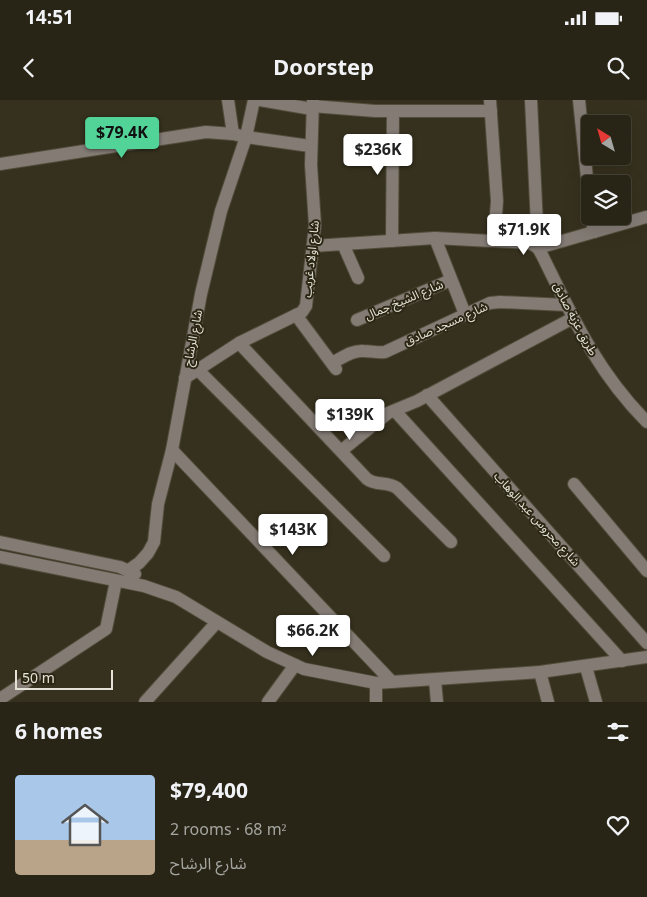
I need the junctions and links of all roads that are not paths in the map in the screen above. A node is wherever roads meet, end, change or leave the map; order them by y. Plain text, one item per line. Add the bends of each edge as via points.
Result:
1 (228, 100) edge
2 (254, 100) edge
3 (260, 100) edge
4 (531, 100) edge
5 (580, 100) edge
6 (312, 105) edge
7 (375, 105) edge
8 (437, 106) edge
9 (490, 106) edge
10 (392, 111) junction
11 (233, 134) junction
12 (246, 137) junction
13 (310, 146) junction
14 (0, 164) edge
15 (587, 175) edge
16 (646, 217) edge
17 (593, 225) edge
18 (594, 232) junction
19 (435, 238) junction
20 (392, 241) junction
21 (494, 241) junction
22 (343, 244) junction
23 (313, 246) junction
24 (534, 246) junction
25 (358, 278) dead end
26 (451, 280) junction
27 (566, 305) junction
28 (465, 314) junction
29 (296, 315) junction
30 (573, 318) junction
31 (357, 320) dead end
32 (238, 343) junction
33 (198, 370) junction
34 (186, 378) junction
35 (427, 395) junction
36 (395, 410) junction
37 (647, 422) edge
38 (172, 450) junction
39 (341, 451) junction
40 (574, 484) dead end
41 (0, 542) edge
42 (451, 542) dead end
43 (384, 556) dead end
44 (0, 557) edge
45 (129, 570) junction
46 (647, 571) edge
47 (116, 581) junction
48 (144, 586) junction
49 (217, 622) junction
50 (647, 643) edge
51 (647, 657) edge
52 (622, 661) junction
53 (295, 665) junction
54 (586, 667) junction
55 (540, 672) junction
56 (435, 680) junction
57 (392, 682) junction
58 (376, 683) junction
59 (0, 699) edge
60 (145, 702) edge
61 (268, 702) edge
62 (376, 702) edge
63 (437, 702) edge
64 (548, 702) edge
65 (596, 702) edge

1 - 11 street
2 - 12 street, شارع الرشاح
3 - 6 street
4 - 24 street via 537,225
5 - 15 street
6 - 7 street
6 - 13 street, شارع اولاد غريب
7 - 10 street
8 - 9 street
8 - 10 street
9 - 21 street via 497,201
10 - 20 street
11 - 12 street
11 - 14 street via 206,132
12 - 13 street
12 - 34 street, شارع الرشاح via 221,211
13 - 23 street, شارع اولاد غريب via 315,205
16 - 18 street
17 - 18 street
18 - 24 street
19 - 20 street
19 - 21 street
19 - 26 street
20 - 22 street
21 - 24 street
22 - 23 street
22 - 25 street
23 - 29 street, شارع اولاد غريب via 306,306
24 - 27 street, طريق عزبة صادق
26 - 28 street
26 - 31 street, شارع الشيخ جمال
27 - 28 street, شارع مسجد صادق via 500,302
27 - 30 street, طريق عزبة صادق
28 - 29 street, شارع مسجد صادق via 384,352 353,352 334,366
29 - 32 street, شارع اولاد غريب
30 - 35 street
30 - 37 street, طريق عزبة صادق via 603,371
32 - 33 street, شارع اولاد غريب
32 - 39 street
33 - 34 street, شارع اولاد غريب
33 - 43 street
34 - 38 street, شارع الرشاح
35 - 36 street
35 - 50 street, شارع محروس عبد الوهاب
36 - 39 street
36 - 52 street
38 - 45 street, شارع الرشاح via 159,497 154,542 144,558
38 - 57 street
39 - 42 street via 371,482 397,488
40 - 46 street
41 - 45 street
44 - 47 street
45 - 48 street
47 - 48 street
47 - 59 street via 106,629
48 - 49 street via 176,597
49 - 53 street
49 - 60 street
51 - 52 street
52 - 54 street
53 - 58 street
53 - 61 street
54 - 55 street
54 - 65 street
55 - 56 street
55 - 64 street
56 - 57 street
56 - 63 street
57 - 58 street
58 - 62 street

